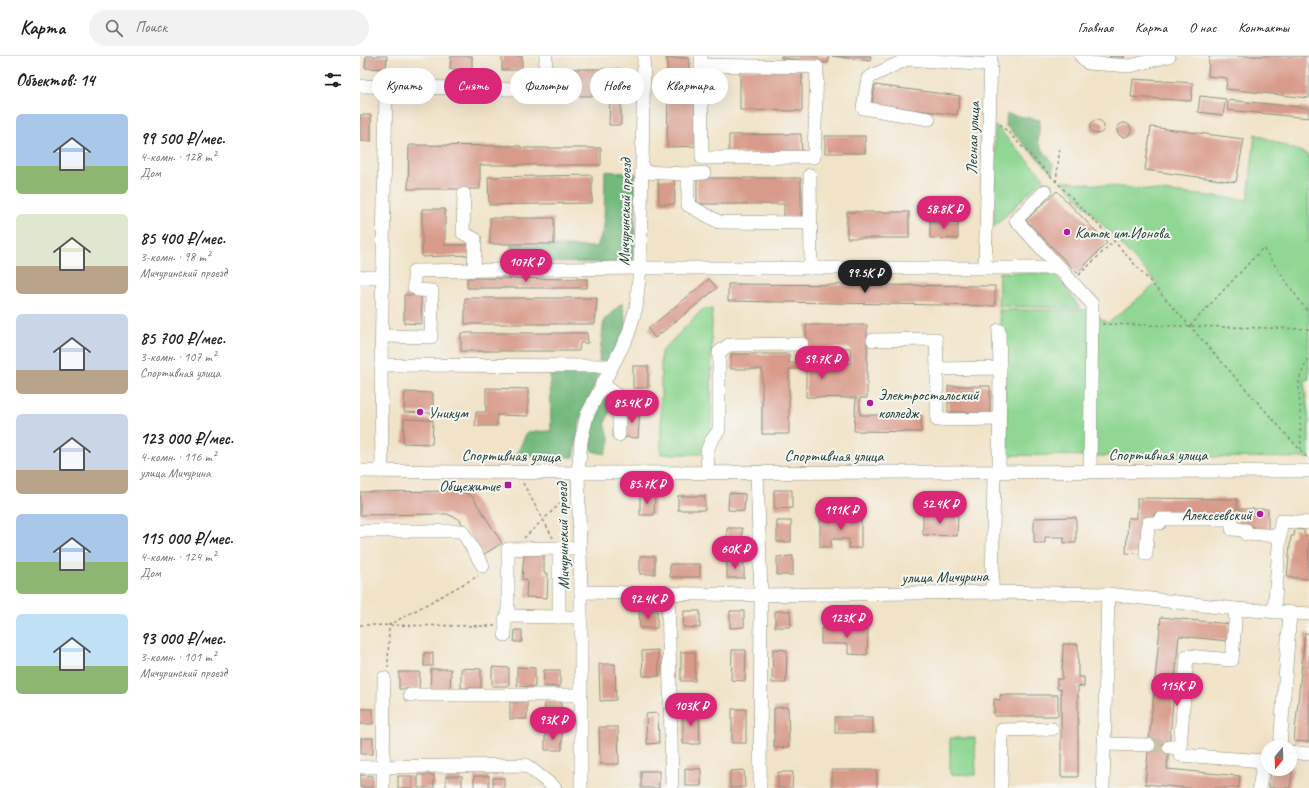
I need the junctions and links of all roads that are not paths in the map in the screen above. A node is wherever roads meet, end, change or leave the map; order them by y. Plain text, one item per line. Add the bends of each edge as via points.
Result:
1 (546, 56) edge
2 (644, 56) edge
3 (1081, 56) edge
4 (1169, 56) edge
5 (701, 61) edge
6 (991, 61) edge
7 (360, 86) edge
8 (372, 86) edge
9 (436, 87) edge
10 (386, 104) edge
11 (929, 118) dead end
12 (642, 172) junction
13 (704, 173) dead end
14 (688, 174) junction
15 (810, 175) dead end
16 (1045, 191) dead end
17 (464, 194) dead end
18 (810, 223) junction
19 (640, 268) junction
20 (811, 268) junction
21 (985, 268) junction
22 (1061, 268) junction
23 (474, 269) junction
24 (360, 277) edge
25 (383, 277) junction
26 (999, 330) dead end
27 (382, 336) junction
28 (873, 340) dead end
29 (802, 344) dead end
30 (380, 365) junction
31 (612, 366) junction
32 (1000, 368) junction
33 (937, 369) junction
34 (602, 384) junction
35 (999, 419) junction
36 (619, 435) dead end
37 (360, 471) edge
38 (382, 471) junction
39 (1309, 471) edge
40 (708, 472) junction
41 (757, 472) junction
42 (996, 472) junction
43 (1090, 472) junction
44 (578, 473) junction
45 (1309, 523) edge
46 (360, 531) edge
47 (1280, 536) junction
48 (559, 548) junction
49 (579, 548) junction
50 (1146, 554) dead end
51 (482, 570) road end
52 (581, 592) junction
53 (668, 592) junction
54 (992, 592) junction
55 (1108, 594) junction
56 (761, 595) junction
57 (1236, 609) junction
58 (1274, 612) junction
59 (1290, 613) junction
60 (1309, 614) edge
61 (560, 616) junction
62 (581, 617) junction
63 (384, 678) road end
64 (410, 695) dead end
65 (580, 695) junction
66 (1052, 729) dead end
67 (1281, 740) edge
68 (1104, 744) junction
69 (1149, 745) tunnel mouth
70 (1297, 753) edge
71 (1309, 754) edge
72 (1261, 760) edge
73 (360, 767) edge
74 (383, 767) junction
75 (1262, 776) edge
76 (383, 788) edge
77 (555, 788) edge
78 (580, 788) edge
79 (672, 788) edge
80 (760, 788) edge
81 (1001, 788) edge
82 (1103, 788) edge
83 (1259, 788) edge

1 - 9 street via 545,90
2 - 12 street, Мичуринский проезд
3 - 4 street via 1088,63 1130,66
5 - 5 street via 702,158 814,157 817,67
6 - 11 street via 908,59 868,78 863,108
6 - 21 street, Лесная улица
7 - 8 street
10 - 25 street
12 - 14 street
12 - 19 street, Мичуринский проезд
13 - 14 street
14 - 18 street via 688,205 719,222
15 - 18 street
16 - 22 street via 1016,220
17 - 23 street via 464,233 475,239
18 - 20 street
19 - 20 street
19 - 23 street
19 - 31 street, Мичуринский проезд via 633,322
20 - 21 street
21 - 22 street
22 - 43 street via 1092,304
23 - 27 street via 414,271 414,287 418,290 432,291 431,337
24 - 25 street
25 - 27 street
26 - 32 street
27 - 30 street
28 - 33 street via 936,339
29 - 40 street via 728,345 719,352 719,430 707,451
30 - 31 street
30 - 38 street
31 - 34 street, Мичуринский проезд
32 - 33 street
32 - 35 street
33 - 35 street via 937,420
34 - 36 street via 619,397
34 - 44 street, Мичуринский проезд via 587,415
35 - 42 street
37 - 38 street, Спортивная улица
38 - 44 street, Спортивная улица
39 - 43 street, Спортивная улица
40 - 41 street, Спортивная улица
40 - 44 street, Спортивная улица
41 - 42 street, Спортивная улица
41 - 56 street
42 - 43 street, Спортивная улица
42 - 54 street
44 - 49 street, Мичуринский проезд
45 - 47 street via 1281,521
46 - 51 street via 462,531
47 - 50 street via 1246,534 1246,530 1232,529 1232,520 1160,519 1160,522 1148,523
47 - 58 street
48 - 49 street
48 - 61 street
48 - 61 street via 508,549 506,626
49 - 52 street, Мичуринский проезд
52 - 53 street, улица Мичурина
52 - 62 street, Мичуринский проезд
53 - 56 street, улица Мичурина
53 - 79 street
54 - 55 street, улица Мичурина
54 - 56 street, улица Мичурина
55 - 57 street, улица Мичурина
55 - 68 street
56 - 80 street
57 - 58 street, улица Мичурина
57 - 72 street via 1232,660 1188,656 1175,748 1180,755
58 - 59 street, улица Мичурина
59 - 60 street, улица Мичурина
59 - 67 street
61 - 62 street
62 - 65 street, Мичуринский проезд
63 - 74 street
64 - 65 street
65 - 78 street, Мичуринский проезд
66 - 81 street via 1002,730
68 - 69 street
68 - 82 street
70 - 71 street
73 - 74 street
74 - 76 street
74 - 77 street via 526,765
75 - 83 street

